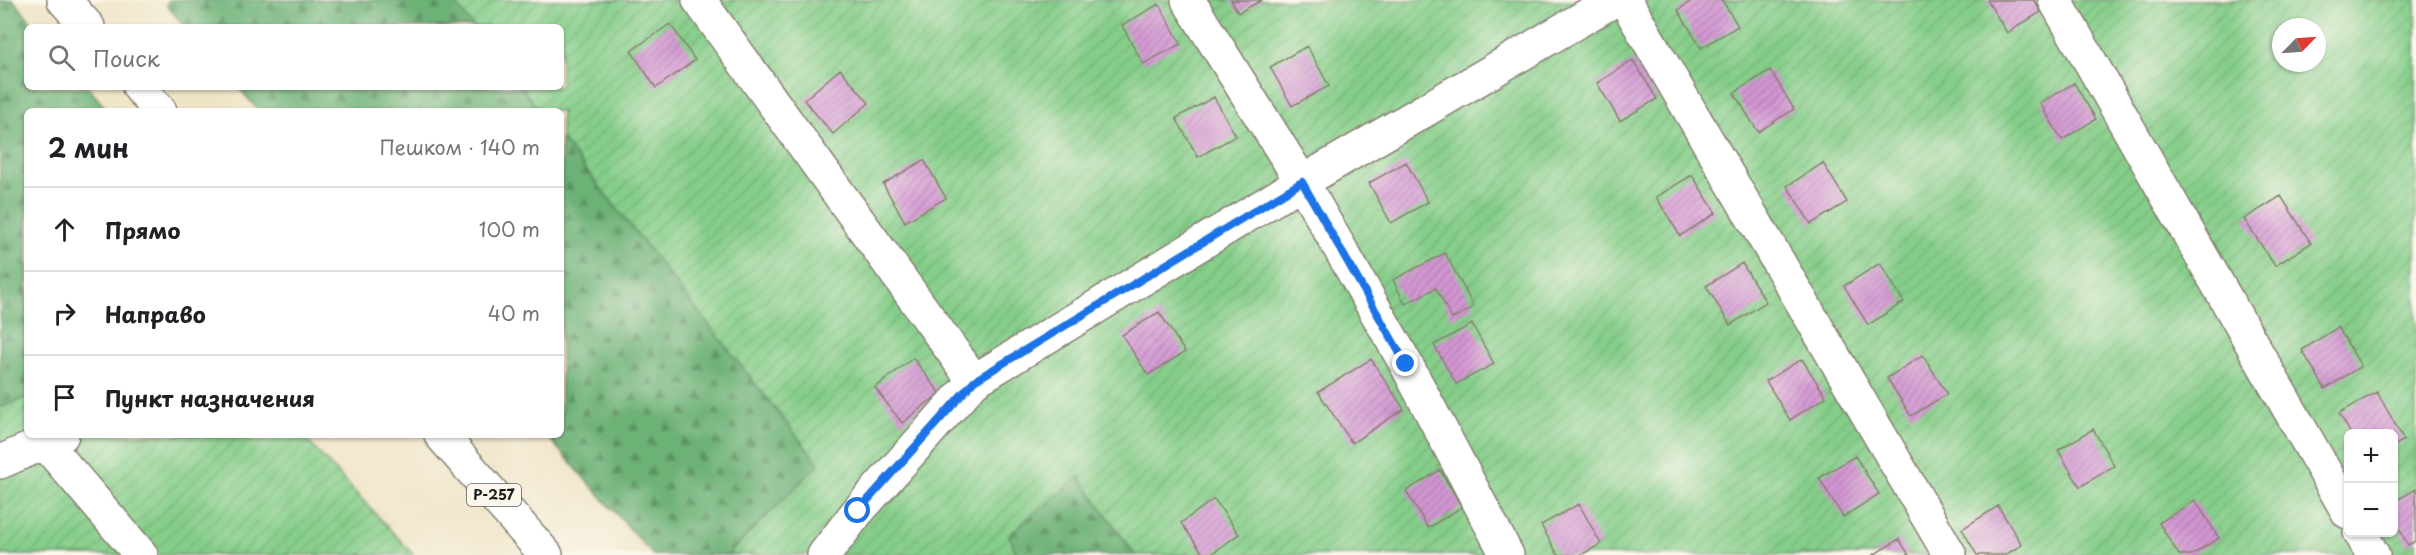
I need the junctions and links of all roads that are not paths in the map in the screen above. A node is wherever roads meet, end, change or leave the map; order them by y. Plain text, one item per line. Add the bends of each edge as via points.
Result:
1 (64, 0) edge
2 (699, 0) edge
3 (1188, 0) edge
4 (1614, 0) edge
5 (1625, 0) edge
6 (2055, 0) edge
7 (85, 24) edge
8 (142, 90) edge
9 (157, 108) edge
10 (1302, 182) junction
11 (974, 381) junction
12 (444, 438) edge
13 (53, 439) edge
14 (0, 462) edge
15 (2344, 503) edge
16 (2363, 537) edge
17 (141, 555) edge
18 (546, 555) edge
19 (824, 555) edge
20 (1507, 555) edge
21 (1950, 555) edge
22 (2373, 555) edge

1 - 7 main road
2 - 11 main road
3 - 10 main road
4 - 10 main road
5 - 21 main road
6 - 15 main road
8 - 9 main road
10 - 11 main road
10 - 20 main road via 1406,364
11 - 19 main road
12 - 18 main road, Р-257
13 - 14 main road
13 - 17 main road
16 - 22 main road

